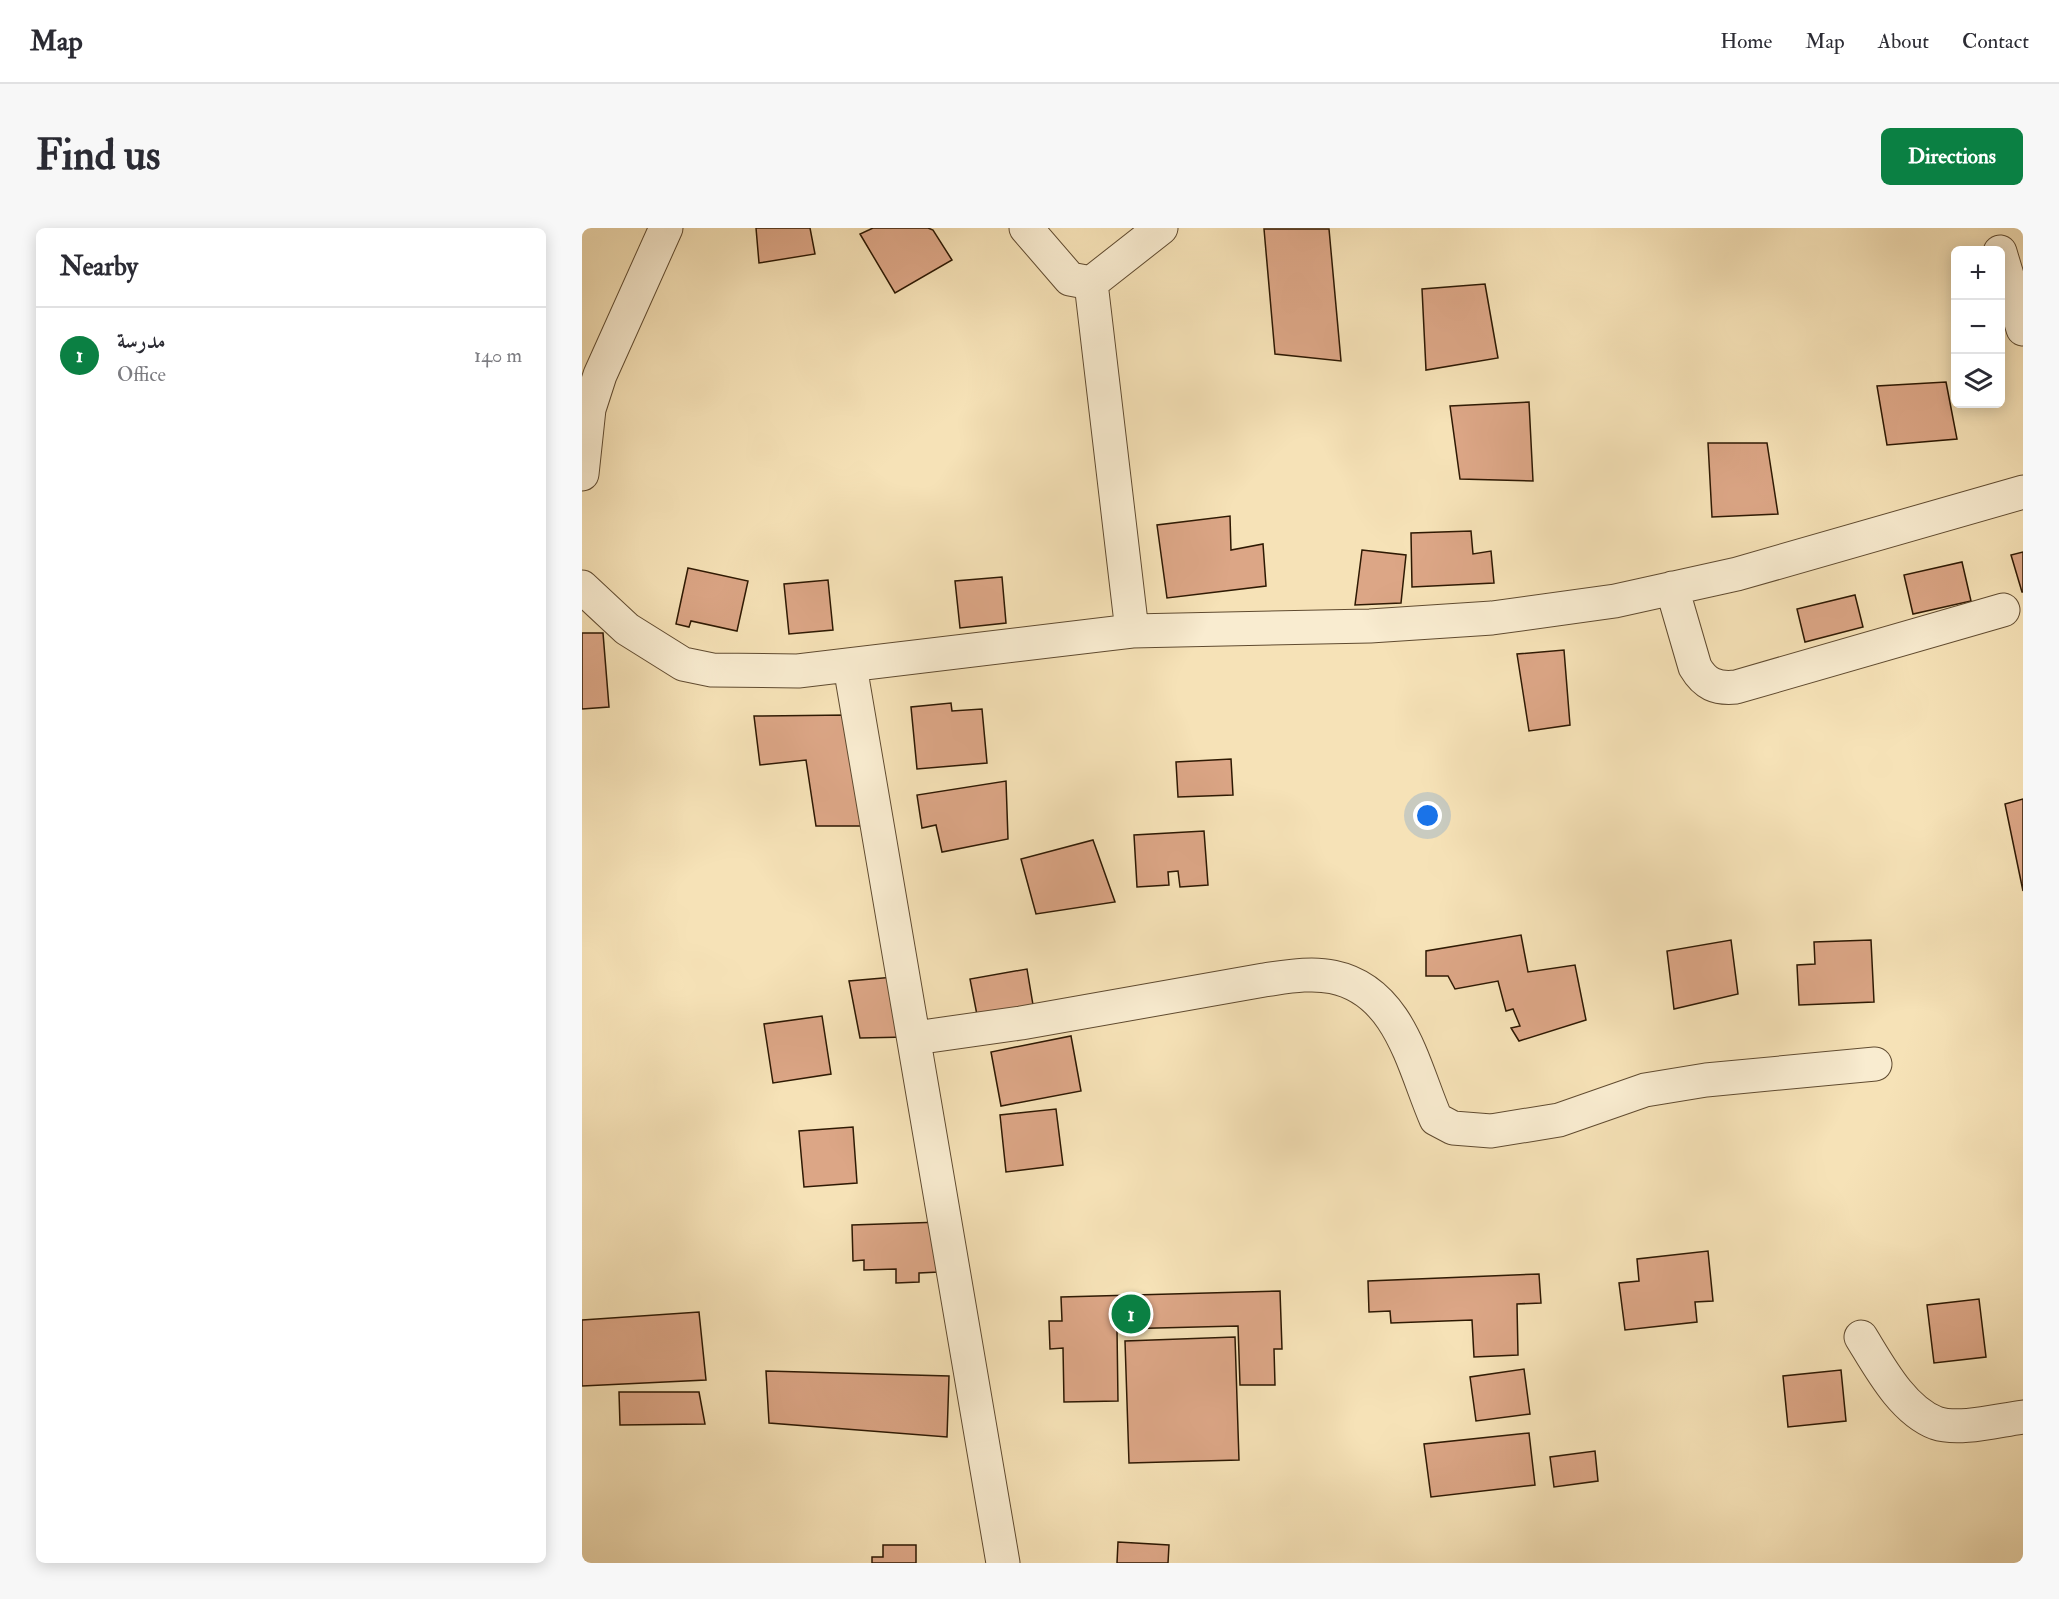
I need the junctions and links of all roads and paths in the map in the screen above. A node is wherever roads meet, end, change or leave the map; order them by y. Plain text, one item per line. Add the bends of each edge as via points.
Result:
1 (666, 228) edge
2 (1026, 228) edge
3 (1161, 228) edge
4 (1994, 228) edge
5 (1999, 246) edge
6 (2005, 268) edge
7 (1091, 283) junction
8 (2023, 329) edge
9 (582, 474) edge
10 (2023, 492) edge
11 (582, 587) edge
12 (1672, 588) junction
13 (2003, 610) dead end
14 (1132, 631) junction
15 (850, 666) junction
16 (915, 1038) junction
17 (1875, 1064) dead end
18 (1861, 1337) dead end
19 (2023, 1417) edge
20 (1003, 1563) edge

1 - 9 street via 600,375 589,409
2 - 7 street via 1070,279
3 - 7 street
4 - 5 street
6 - 8 street
7 - 14 street
10 - 12 street via 1737,574
11 - 15 street via 627,629 683,664 755,672
12 - 13 street via 1695,667 1712,686 1723,688
12 - 14 street via 1615,601 1492,618 1370,626
14 - 15 street
15 - 16 street
16 - 17 street via 1264,980 1304,975 1334,977 1374,995 1396,1024 1414,1059 1436,1119 1453,1128 1491,1131 1559,1120 1645,1090 1706,1080
16 - 20 street
18 - 19 street via 1885,1376 1911,1406 1936,1423 1968,1425

